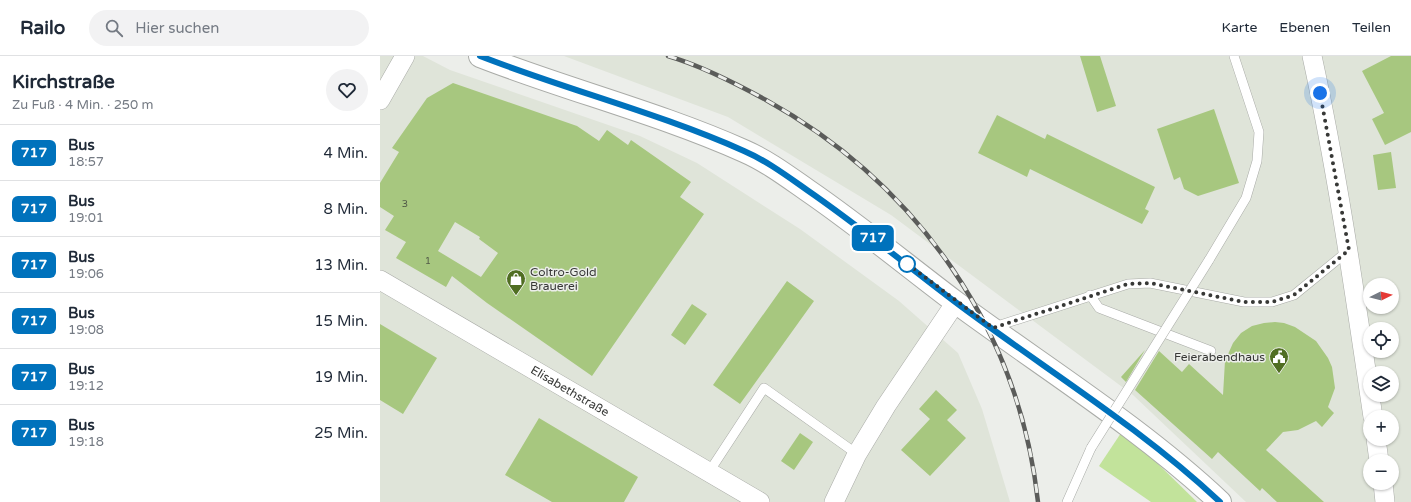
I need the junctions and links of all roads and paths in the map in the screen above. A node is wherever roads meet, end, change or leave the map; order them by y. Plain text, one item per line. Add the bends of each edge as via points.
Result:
1 (406, 56) edge
2 (480, 56) edge
3 (1234, 56) edge
4 (1312, 56) edge
5 (380, 100) edge
6 (1349, 250) junction
7 (380, 280) edge
8 (1090, 295) junction
9 (956, 302) junction
10 (993, 328) junction
11 (1211, 351) dead end
12 (1372, 410) edge
13 (857, 454) junction
14 (709, 472) junction
15 (1384, 490) edge
16 (760, 502) edge
17 (834, 502) edge
18 (1067, 502) edge
19 (1220, 502) edge
20 (1385, 502) edge

1 - 5 street
2 - 9 main road via 746,151 846,217
3 - 18 lane, bridge via 1259,132 1257,161 1246,198 1091,448
4 - 6 street
6 - 8 lane via 1294,295 1272,302 1244,302 1150,283 1128,284
6 - 12 street
7 - 14 street, Elisabethstraße
8 - 10 lane
8 - 11 lane via 1099,308
9 - 10 main road
9 - 13 street
10 - 19 main road via 1189,473
13 - 14 lane via 764,388
13 - 17 street
14 - 16 street, Elisabethstraße
15 - 20 street

